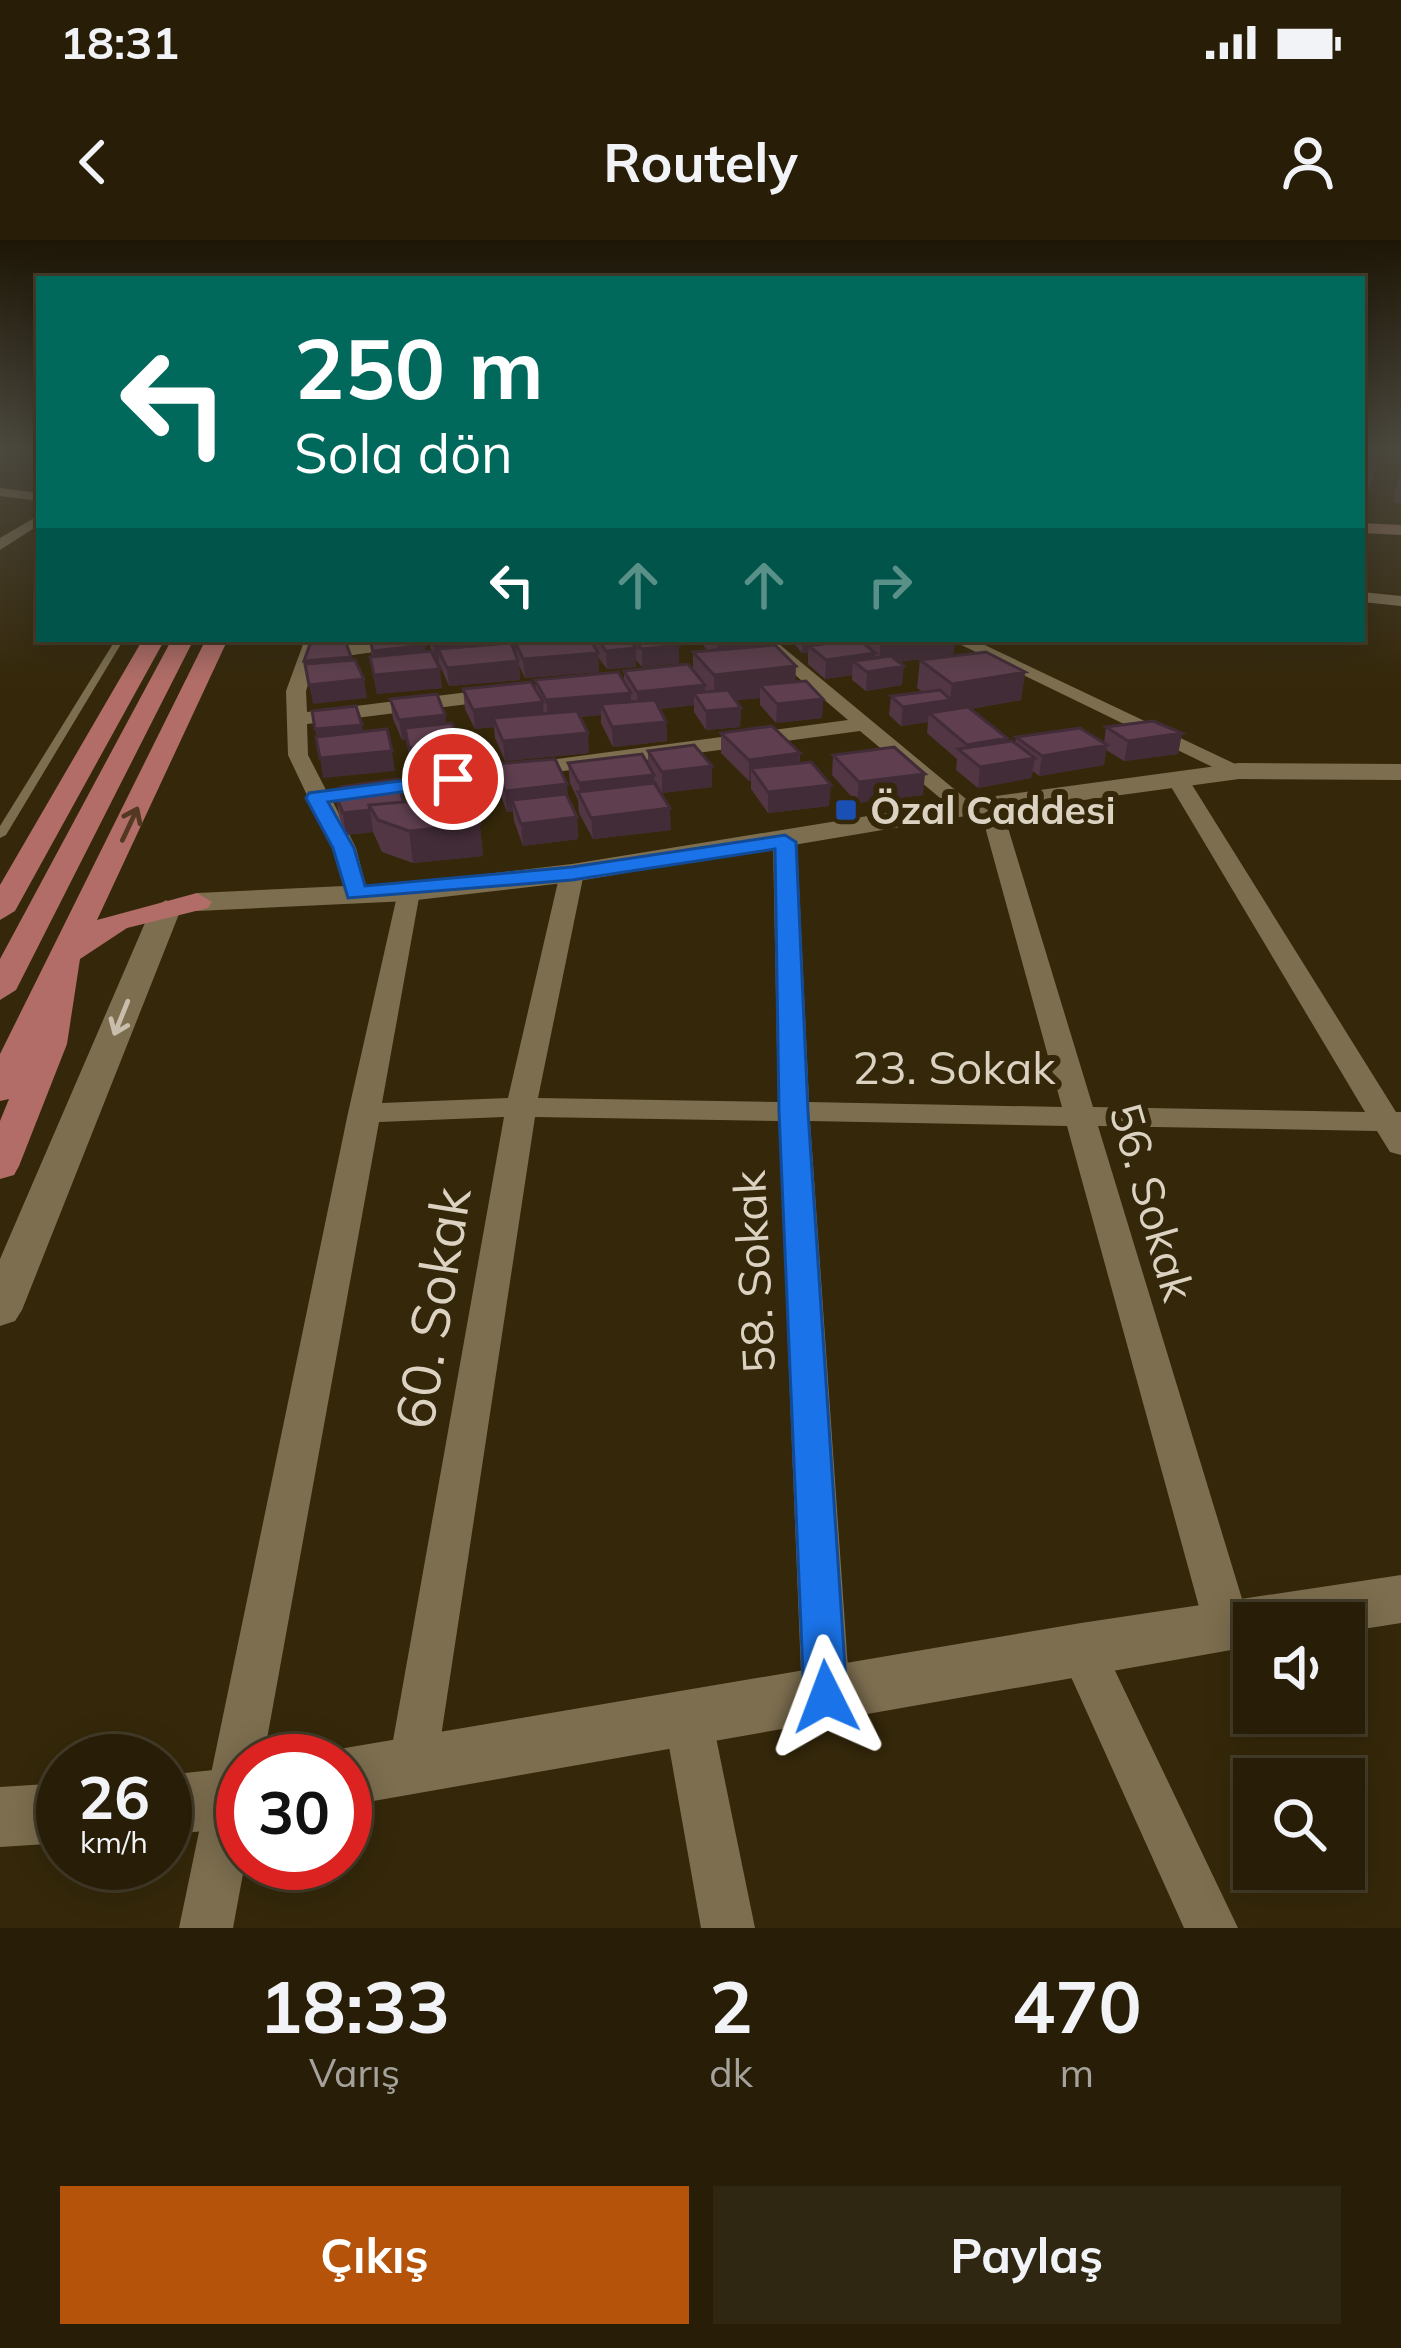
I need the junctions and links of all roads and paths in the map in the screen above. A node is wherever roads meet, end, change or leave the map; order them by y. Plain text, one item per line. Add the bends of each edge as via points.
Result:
1 (31, 527) edge
2 (1365, 528) edge
3 (1401, 530) edge
4 (0, 545) edge
5 (1365, 597) edge
6 (1401, 601) edge
7 (118, 642) edge
8 (152, 642) edge
9 (181, 642) edge
10 (216, 642) edge
11 (388, 642) edge
12 (766, 642) edge
13 (964, 642) edge
14 (312, 647) edge
15 (787, 660) junction
16 (764, 663) edge
17 (529, 691) edge
18 (294, 720) junction
19 (864, 724) junction
20 (1239, 771) junction
21 (1397, 777) edge
22 (1178, 780) junction
23 (316, 798) junction
24 (978, 807) junction
25 (0, 835) edge
26 (785, 842) junction
27 (109, 869) junction
28 (572, 873) junction
29 (10, 880) edge
30 (408, 892) junction
31 (356, 894) junction
32 (181, 906) junction
33 (0, 911) edge
34 (64, 955) junction
35 (0, 990) edge
36 (0, 1090) edge
37 (520, 1108) junction
38 (794, 1112) junction
39 (363, 1113) junction
40 (1079, 1113) junction
41 (1396, 1130) edge
42 (0, 1166) edge
43 (0, 1310) edge
44 (1401, 1600) edge
45 (1227, 1625) junction
46 (1081, 1648) junction
47 (826, 1697) junction
48 (688, 1718) junction
49 (249, 1734) edge
50 (413, 1762) junction
51 (372, 1771) edge
52 (36, 1815) edge
53 (0, 1817) edge
54 (216, 1886) edge
55 (206, 1928) edge
56 (728, 1928) edge
57 (1211, 1928) edge

1 - 4 street
2 - 3 main road
5 - 6 street
7 - 25 lane
8 - 29 highway
9 - 35 highway
27 -> 10 highway
11 - 14 street
12 - 15 street
13 - 20 street
14 - 18 street
15 - 16 street
15 - 19 street
17 - 18 street
18 - 23 street
19 - 23 street
19 - 24 street
20 - 21 street
20 - 22 street
22 - 24 street
22 - 41 street
23 - 31 street via 344,848
24 - 26 street
24 - 40 street, 56. Sokak
26 - 28 street
26 - 38 street, 58. Sokak
27 - 32 highway via 137,891
27 - 34 highway
28 - 30 street
28 - 37 street, 60. Sokak
29 - 33 highway
30 - 31 street
30 - 39 street
31 - 32 street
32 - 34 highway via 116,921
32 -> 43 street
34 - 36 highway
34 - 42 highway via 50,1044
37 - 38 street, 23. Sokak
37 - 39 street, 23. Sokak
37 - 50 street, 60. Sokak
38 - 40 street, 23. Sokak
38 - 47 street, 58. Sokak
39 - 49 street
40 - 41 street, 23. Sokak
40 - 45 street, 56. Sokak
44 - 45 street
45 - 46 street
46 - 47 street
46 - 57 street
47 - 48 street
48 - 50 street
48 - 56 street
50 - 51 street
52 - 53 street
54 - 55 street

